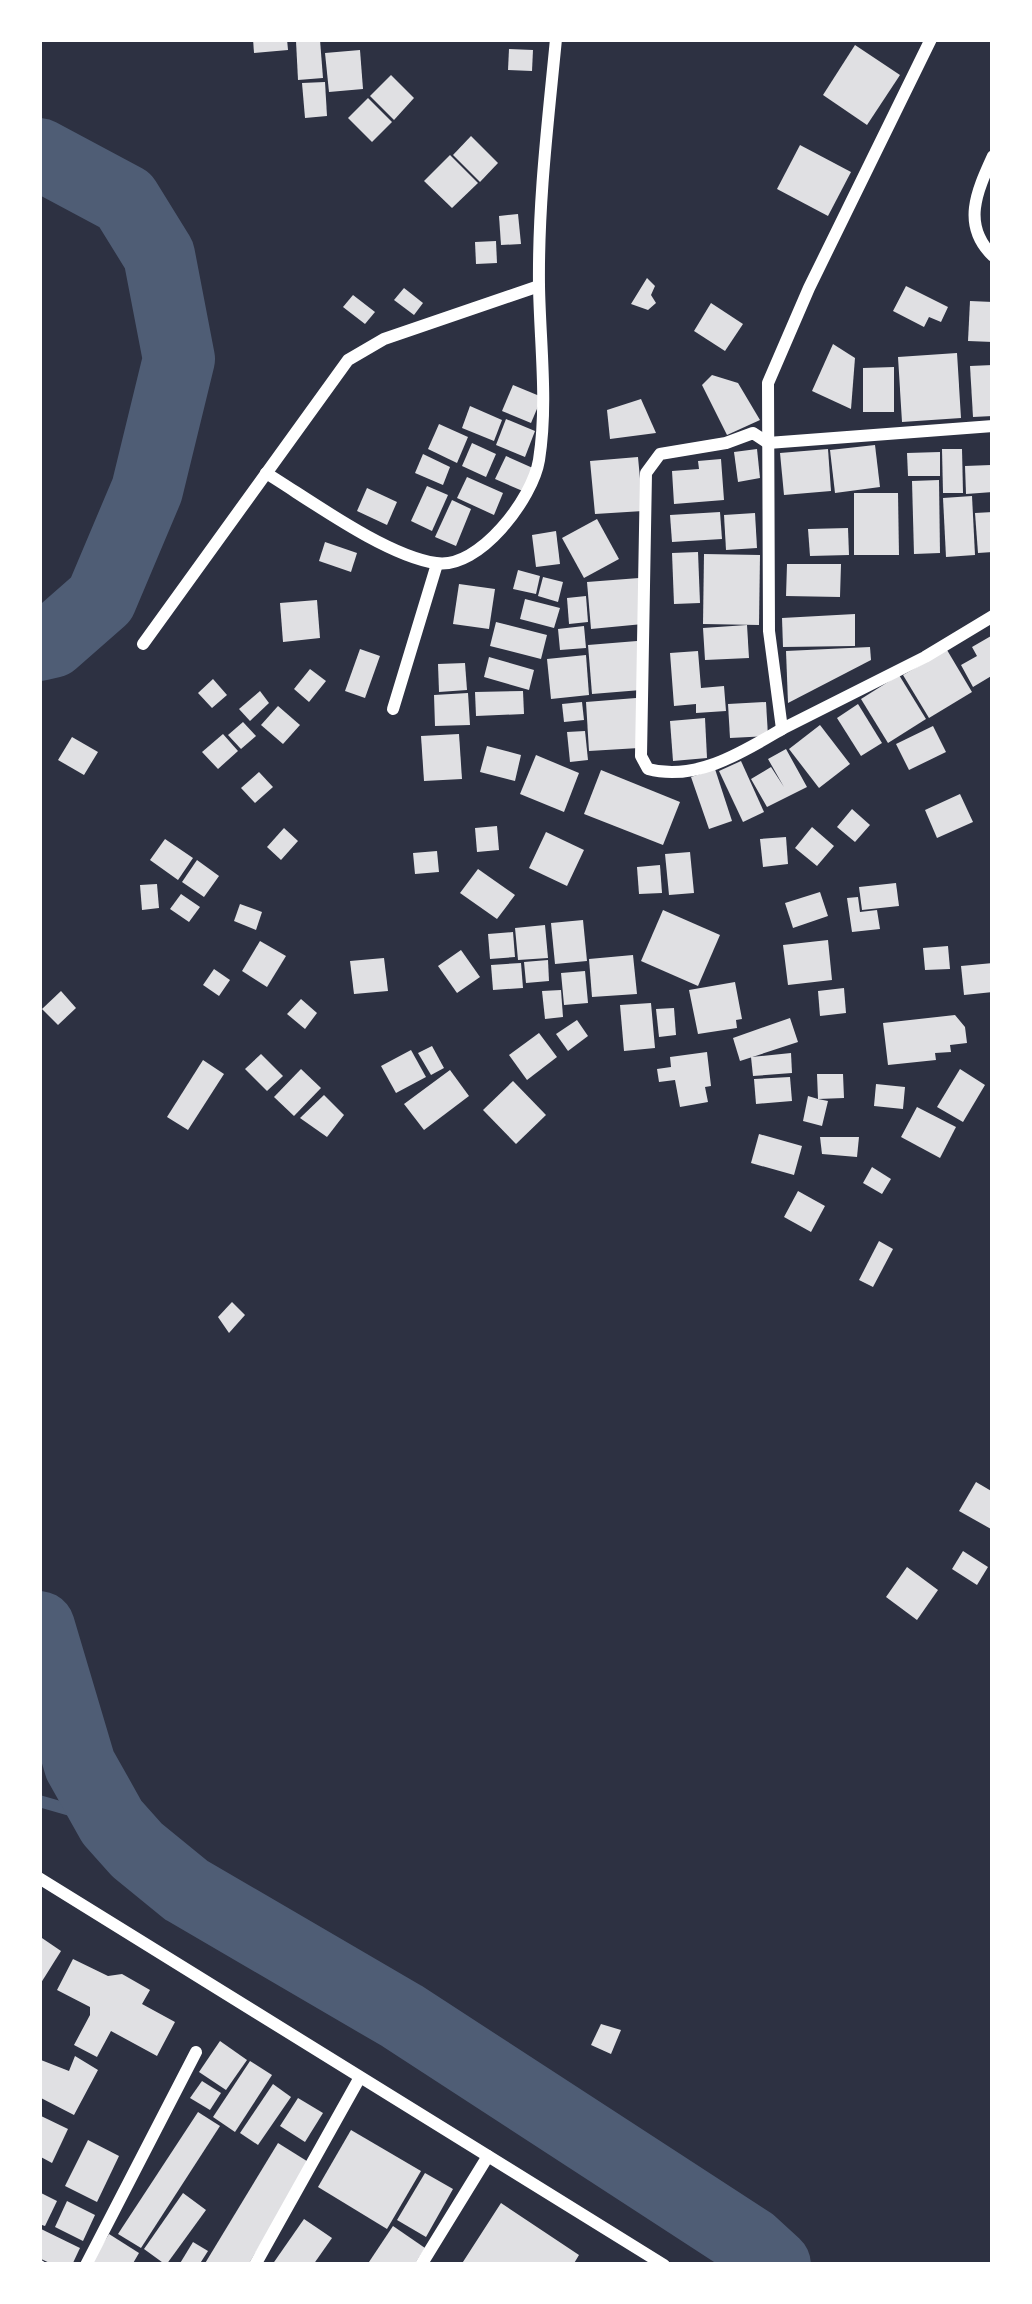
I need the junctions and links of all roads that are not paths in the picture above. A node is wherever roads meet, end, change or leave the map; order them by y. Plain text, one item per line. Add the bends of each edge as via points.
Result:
1 (556, 39) edge
2 (931, 39) edge
3 (993, 156) edge
4 (993, 256) edge
5 (539, 286) junction
6 (993, 426) edge
7 (768, 443) junction
8 (266, 473) junction
9 (437, 564) junction
10 (993, 616) edge
11 (143, 644) dead end
12 (394, 709) dead end
13 (782, 729) junction
14 (39, 1878) edge
15 (196, 2053) dead end
16 (359, 2079) junction
17 (488, 2156) junction
18 (657, 2263) edge
19 (86, 2265) edge
20 (255, 2265) edge
21 (421, 2265) edge

1 - 5 street via 541,169
2 - 7 street via 768,383
3 - 4 street via 973,214
5 - 8 street via 385,339 348,360
5 - 9 street via 539,463 528,493 482,546
6 - 7 street
7 - 13 street via 770,632
7 - 13 street via 753,433 660,454 646,472 641,756 664,773 718,764
8 - 9 street via 363,532
8 - 11 street
9 - 12 street
10 - 13 street
14 - 16 street
15 - 19 street
16 - 17 street
16 - 20 street
17 - 18 street
17 - 21 street

